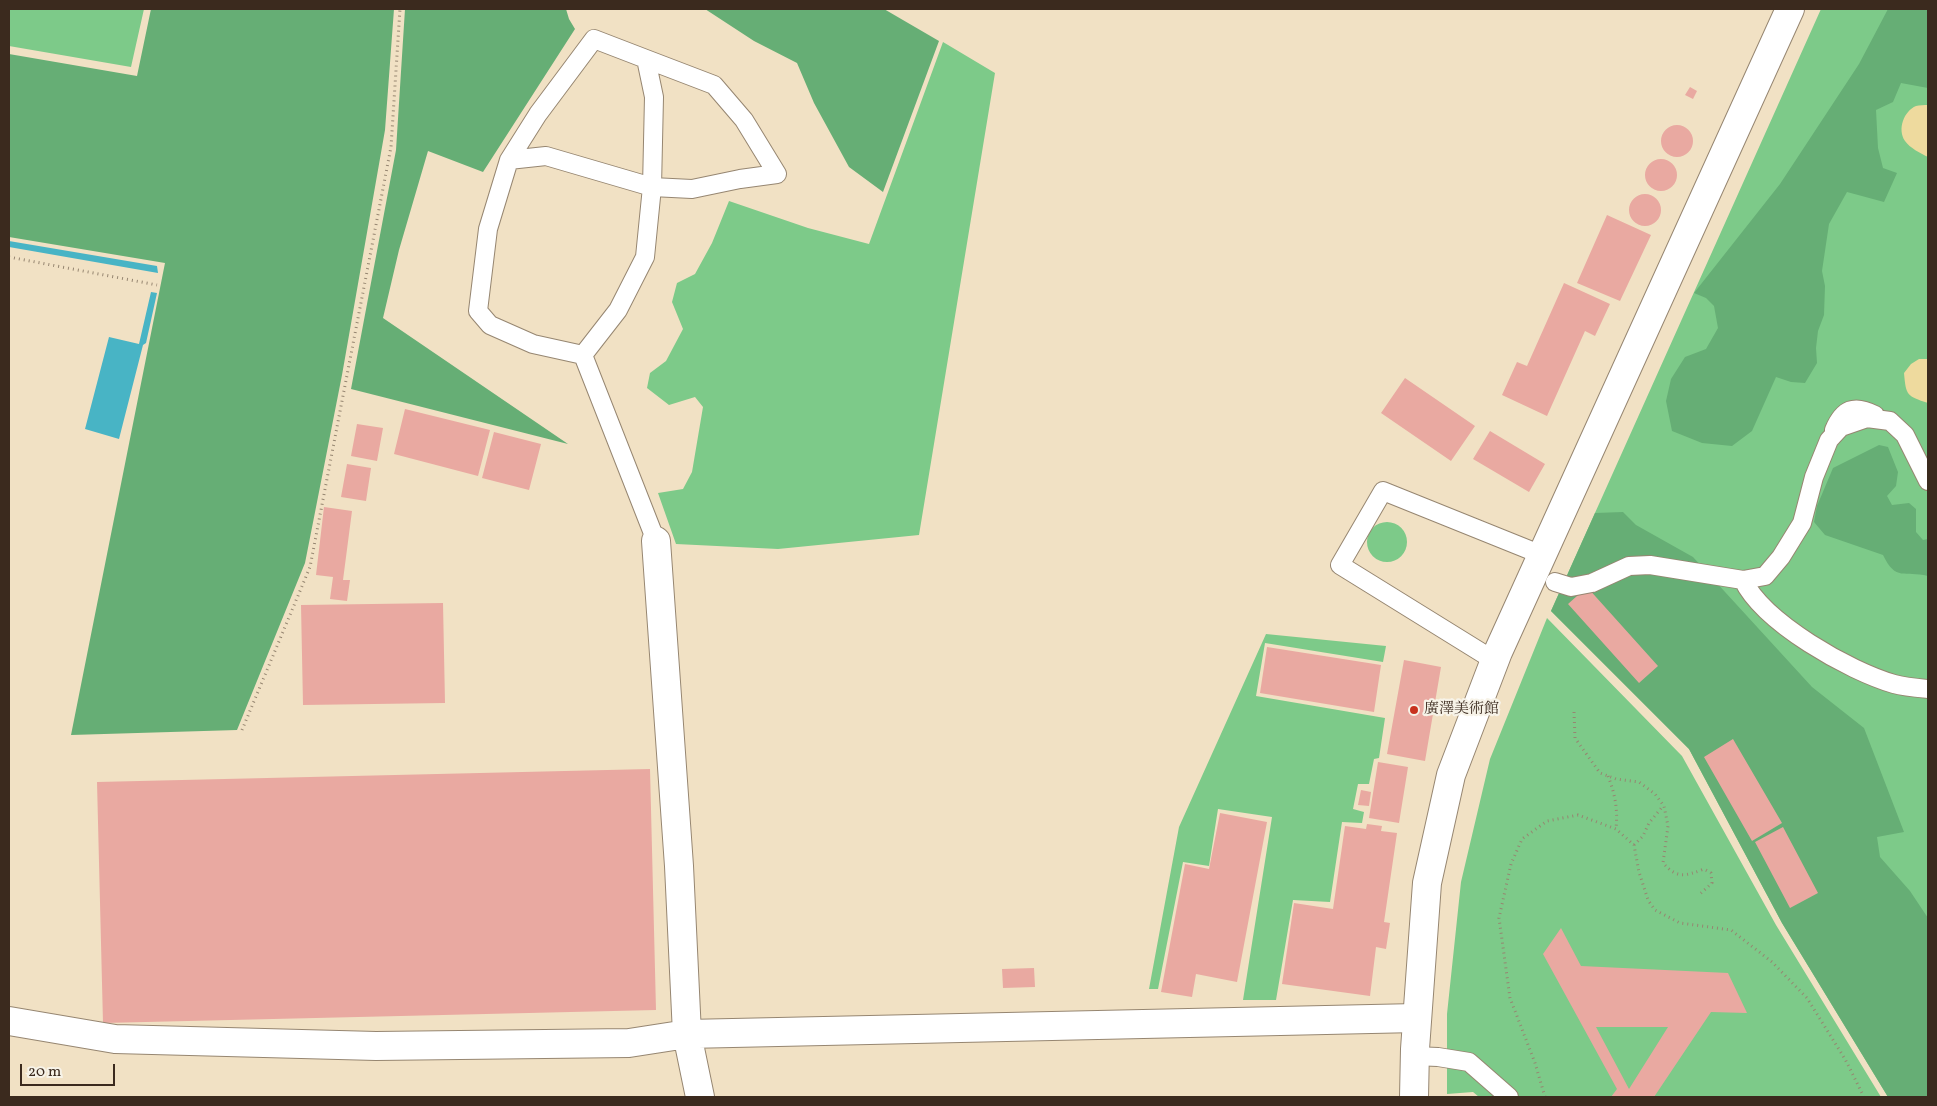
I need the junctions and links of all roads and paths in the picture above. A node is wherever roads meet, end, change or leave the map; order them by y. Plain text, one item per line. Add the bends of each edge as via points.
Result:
1 (400, 9) edge
2 (1790, 9) edge
3 (646, 59) junction
4 (509, 160) junction
5 (652, 187) junction
6 (9, 257) edge
7 (157, 285) dead end
8 (583, 355) junction
9 (1928, 481) edge
10 (656, 541) joint
11 (1542, 555) junction
12 (1743, 580) junction
13 (1555, 582) dead end
14 (1495, 660) junction
15 (1928, 689) edge
16 (1574, 712) dead end
17 (242, 730) dead end
18 (1608, 776) junction
19 (1664, 806) junction
20 (1616, 829) junction
21 (1634, 846) junction
22 (1700, 894) dead end
23 (1417, 1018) junction
24 (9, 1020) edge
25 (687, 1034) junction
26 (1414, 1056) junction
27 (700, 1097) edge
28 (1414, 1097) edge
29 (1509, 1097) edge
30 (1546, 1097) edge
31 (1864, 1097) edge

1 - 17 path via 390,147 310,567
2 - 11 street
3 - 4 lane via 594,39 538,114
3 - 5 lane via 654,98
3 - 5 lane via 714,84 744,120 777,174 692,190
4 - 5 lane via 546,156
4 - 8 lane via 488,229 478,311 490,325 533,344
5 - 8 lane via 645,258 618,310
6 - 7 path
8 - 10 lane
9 - 12 lane via 1905,435 1890,421 1867,418 1841,427 1830,440 1814,477 1802,524 1781,557 1765,576
10 - 25 street via 679,866
11 - 14 street
11 - 14 lane via 1383,491 1340,565
12 - 13 lane via 1650,565 1630,566 1592,584 1571,587
12 - 15 lane via 1766,612 1845,664 1895,684
14 - 23 street via 1451,775 1427,883
16 - 18 path via 1575,738 1600,773
18 - 19 path via 1639,782
18 - 20 path via 1615,793
19 - 21 path
19 - 22 path via 1668,826 1663,863 1680,875 1704,869 1711,873 1712,883
20 - 21 path
20 - 30 path via 1578,815 1547,821 1522,839 1511,864 1499,918 1510,998
21 - 31 path via 1648,900 1655,910 1680,923 1731,930 1772,962 1807,998
23 - 25 street
23 - 26 street
24 - 25 street via 115,1039 376,1046 629,1043
25 - 27 street
26 - 28 street
26 - 29 lane via 1469,1062

